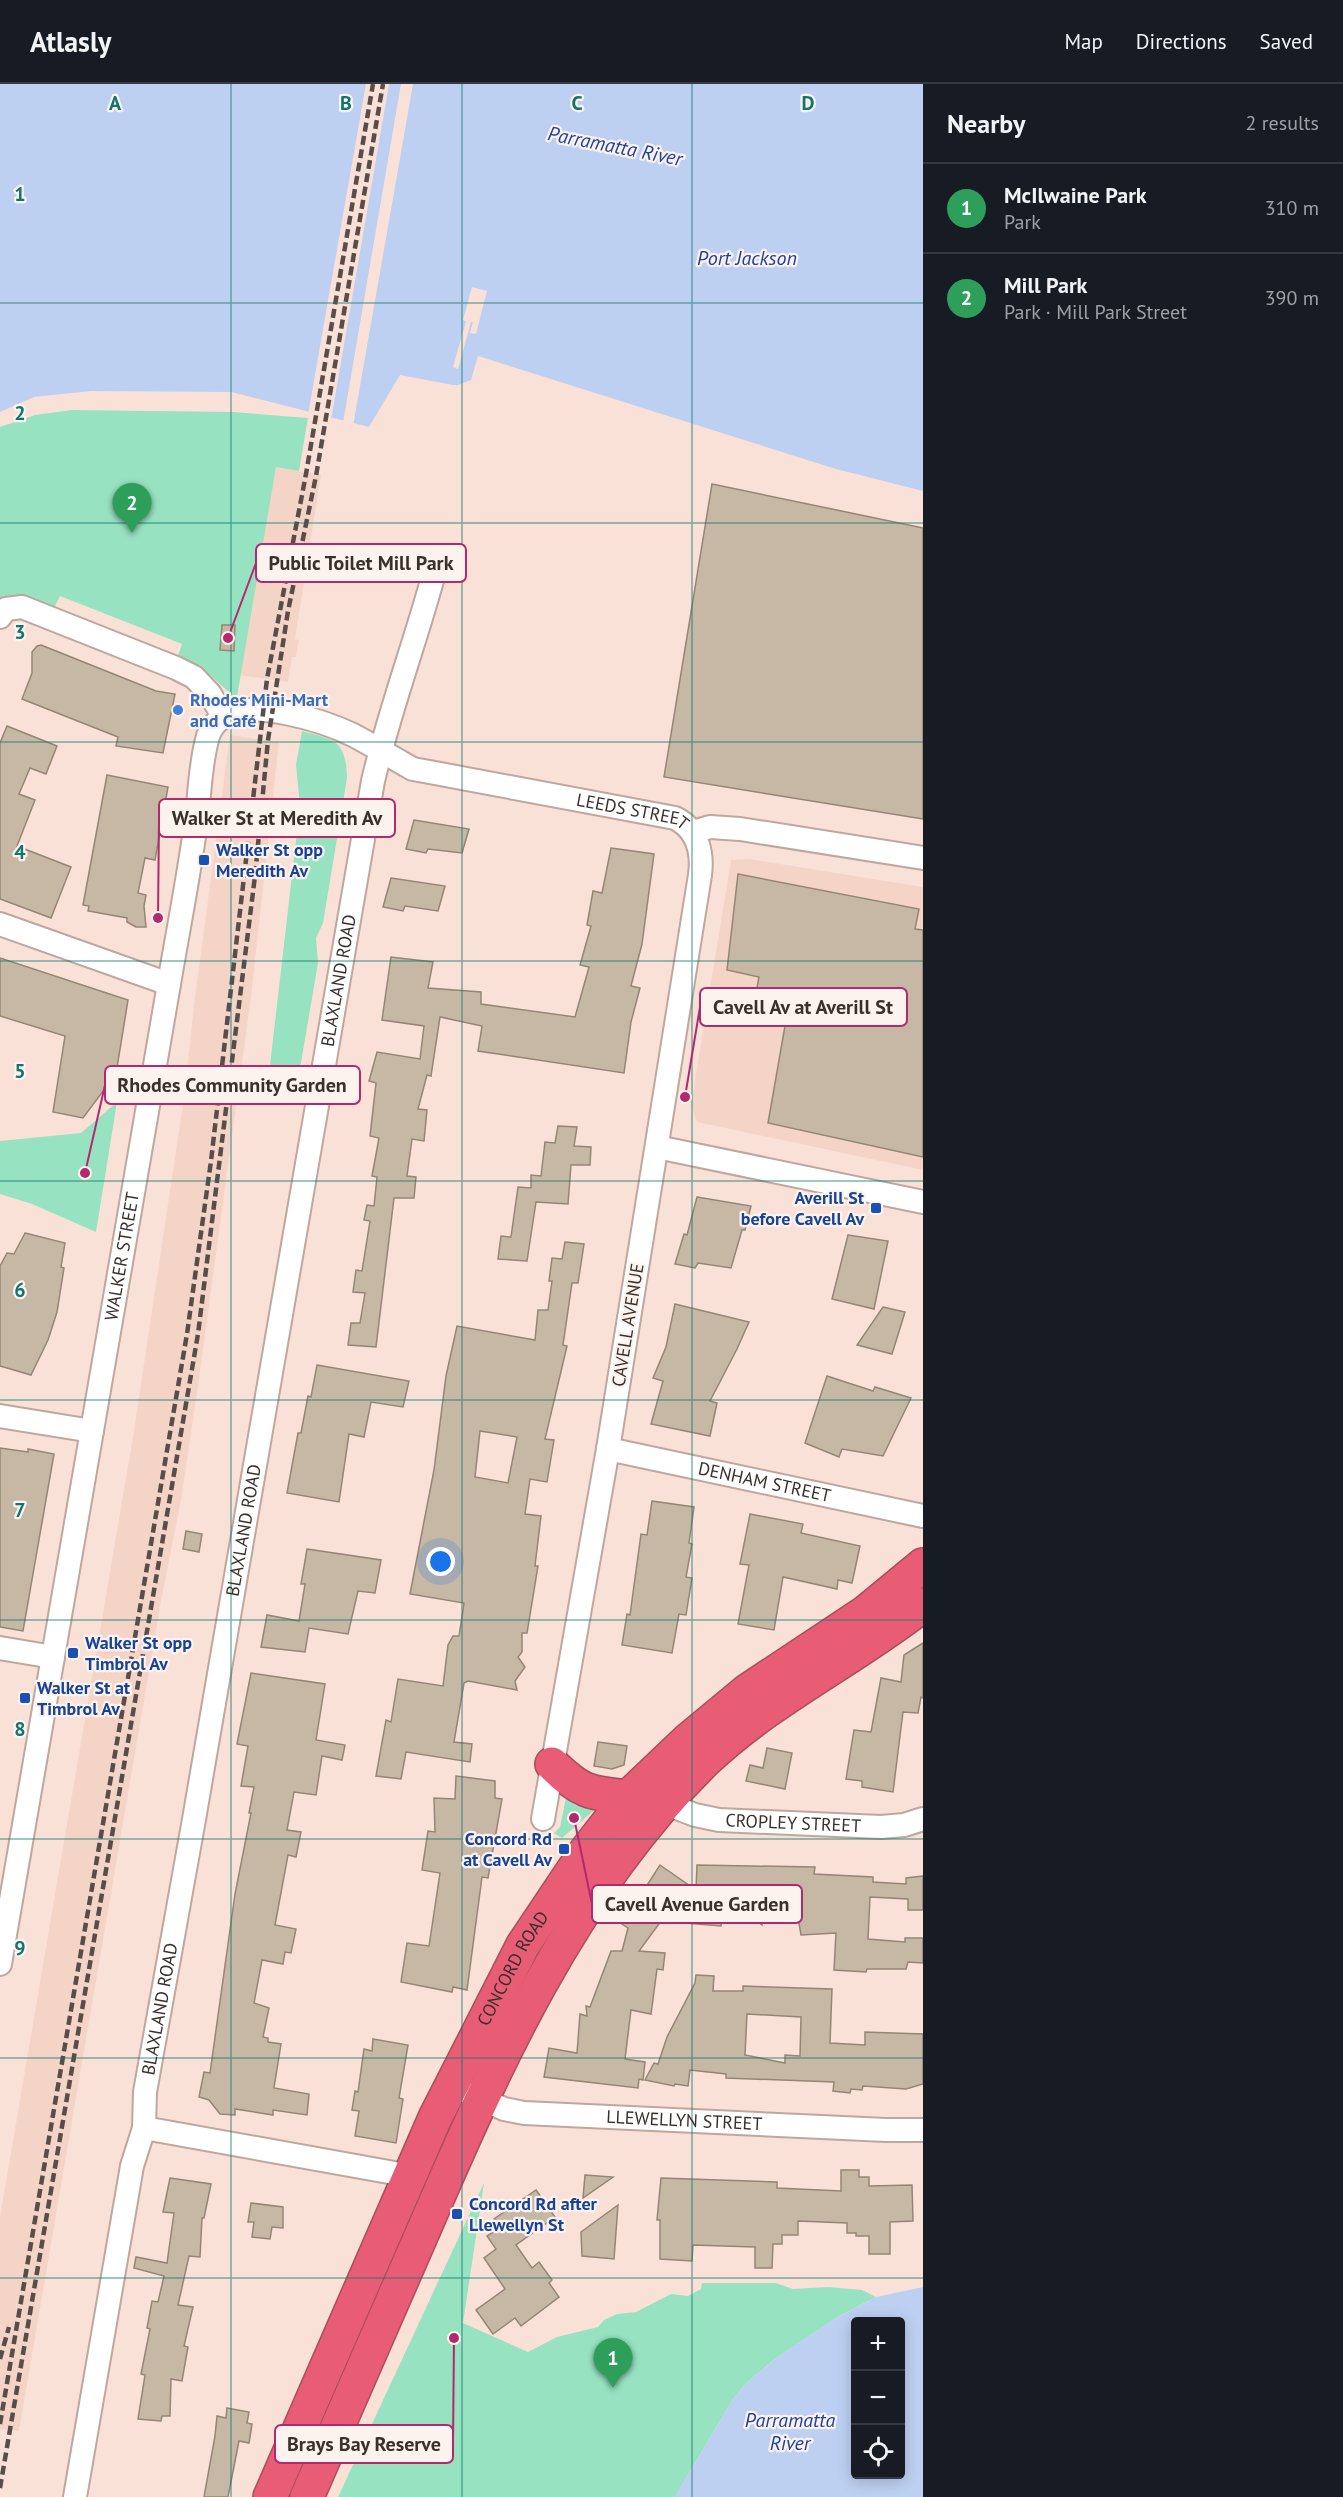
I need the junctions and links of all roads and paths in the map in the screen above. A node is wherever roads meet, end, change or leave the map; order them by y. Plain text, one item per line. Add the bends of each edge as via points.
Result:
1 (436, 566) dead end
2 (3, 613) edge
3 (224, 716) junction
4 (380, 751) junction
5 (693, 832) junction
6 (923, 858) edge
7 (0, 924) edge
8 (169, 984) junction
9 (657, 1147) junction
10 (923, 1202) edge
11 (0, 1416) edge
12 (92, 1431) junction
13 (608, 1449) junction
14 (923, 1516) edge
15 (923, 1565) edge
16 (923, 1605) edge
17 (0, 1648) edge
18 (53, 1657) junction
19 (552, 1764) junction
20 (628, 1797) junction
21 (664, 1803) junction
22 (543, 1819) dead end
23 (923, 1819) edge
24 (0, 1964) edge
25 (451, 2086) junction
26 (482, 2099) junction
27 (144, 2128) junction
28 (923, 2130) edge
29 (411, 2176) junction
30 (75, 2497) edge
31 (270, 2497) edge
32 (307, 2497) edge

1 - 4 street, BLAXLAND ROAD
2 - 3 street via 22,607 41,613 176,668 201,683
3 - 4 street via 248,709 286,714 328,725
3 - 8 street, WALKER STREET via 209,733 204,753
4 - 5 street, LEEDS STREET via 413,769 665,816 682,822
4 - 27 street, BLAXLAND ROAD via 145,2092
5 - 6 street, LEEDS STREET via 710,827 740,828
5 - 9 street, CAVELL AVENUE via 701,865
7 - 8 street
8 - 12 street, WALKER STREET
9 - 10 street
9 - 13 street, CAVELL AVENUE
11 - 12 street
12 - 18 street, WALKER STREET
13 - 14 street, DENHAM STREET
13 - 19 street, CAVELL AVENUE
15 - 20 highway, CONCORD ROAD via 866,1612 747,1691
16 - 21 highway, CONCORD ROAD via 734,1736
17 - 18 street
18 - 24 street, WALKER STREET
19 - 20 highway via 586,1791
19 - 22 street, CAVELL AVENUE
20 - 25 highway, CONCORD ROAD via 523,1944
21 - 23 street, CROPLEY STREET via 719,1820 881,1827
21 - 26 highway, CONCORD ROAD via 610,1869 574,1926
25 - 26 street, LLEWELLYN STREET
25 - 29 highway, CONCORD ROAD
26 - 28 street, LLEWELLYN STREET via 524,2113
26 - 32 highway, CONCORD ROAD
27 - 29 street
27 - 30 street, BLAXLAND ROAD via 132,2166
29 - 31 highway, CONCORD ROAD

